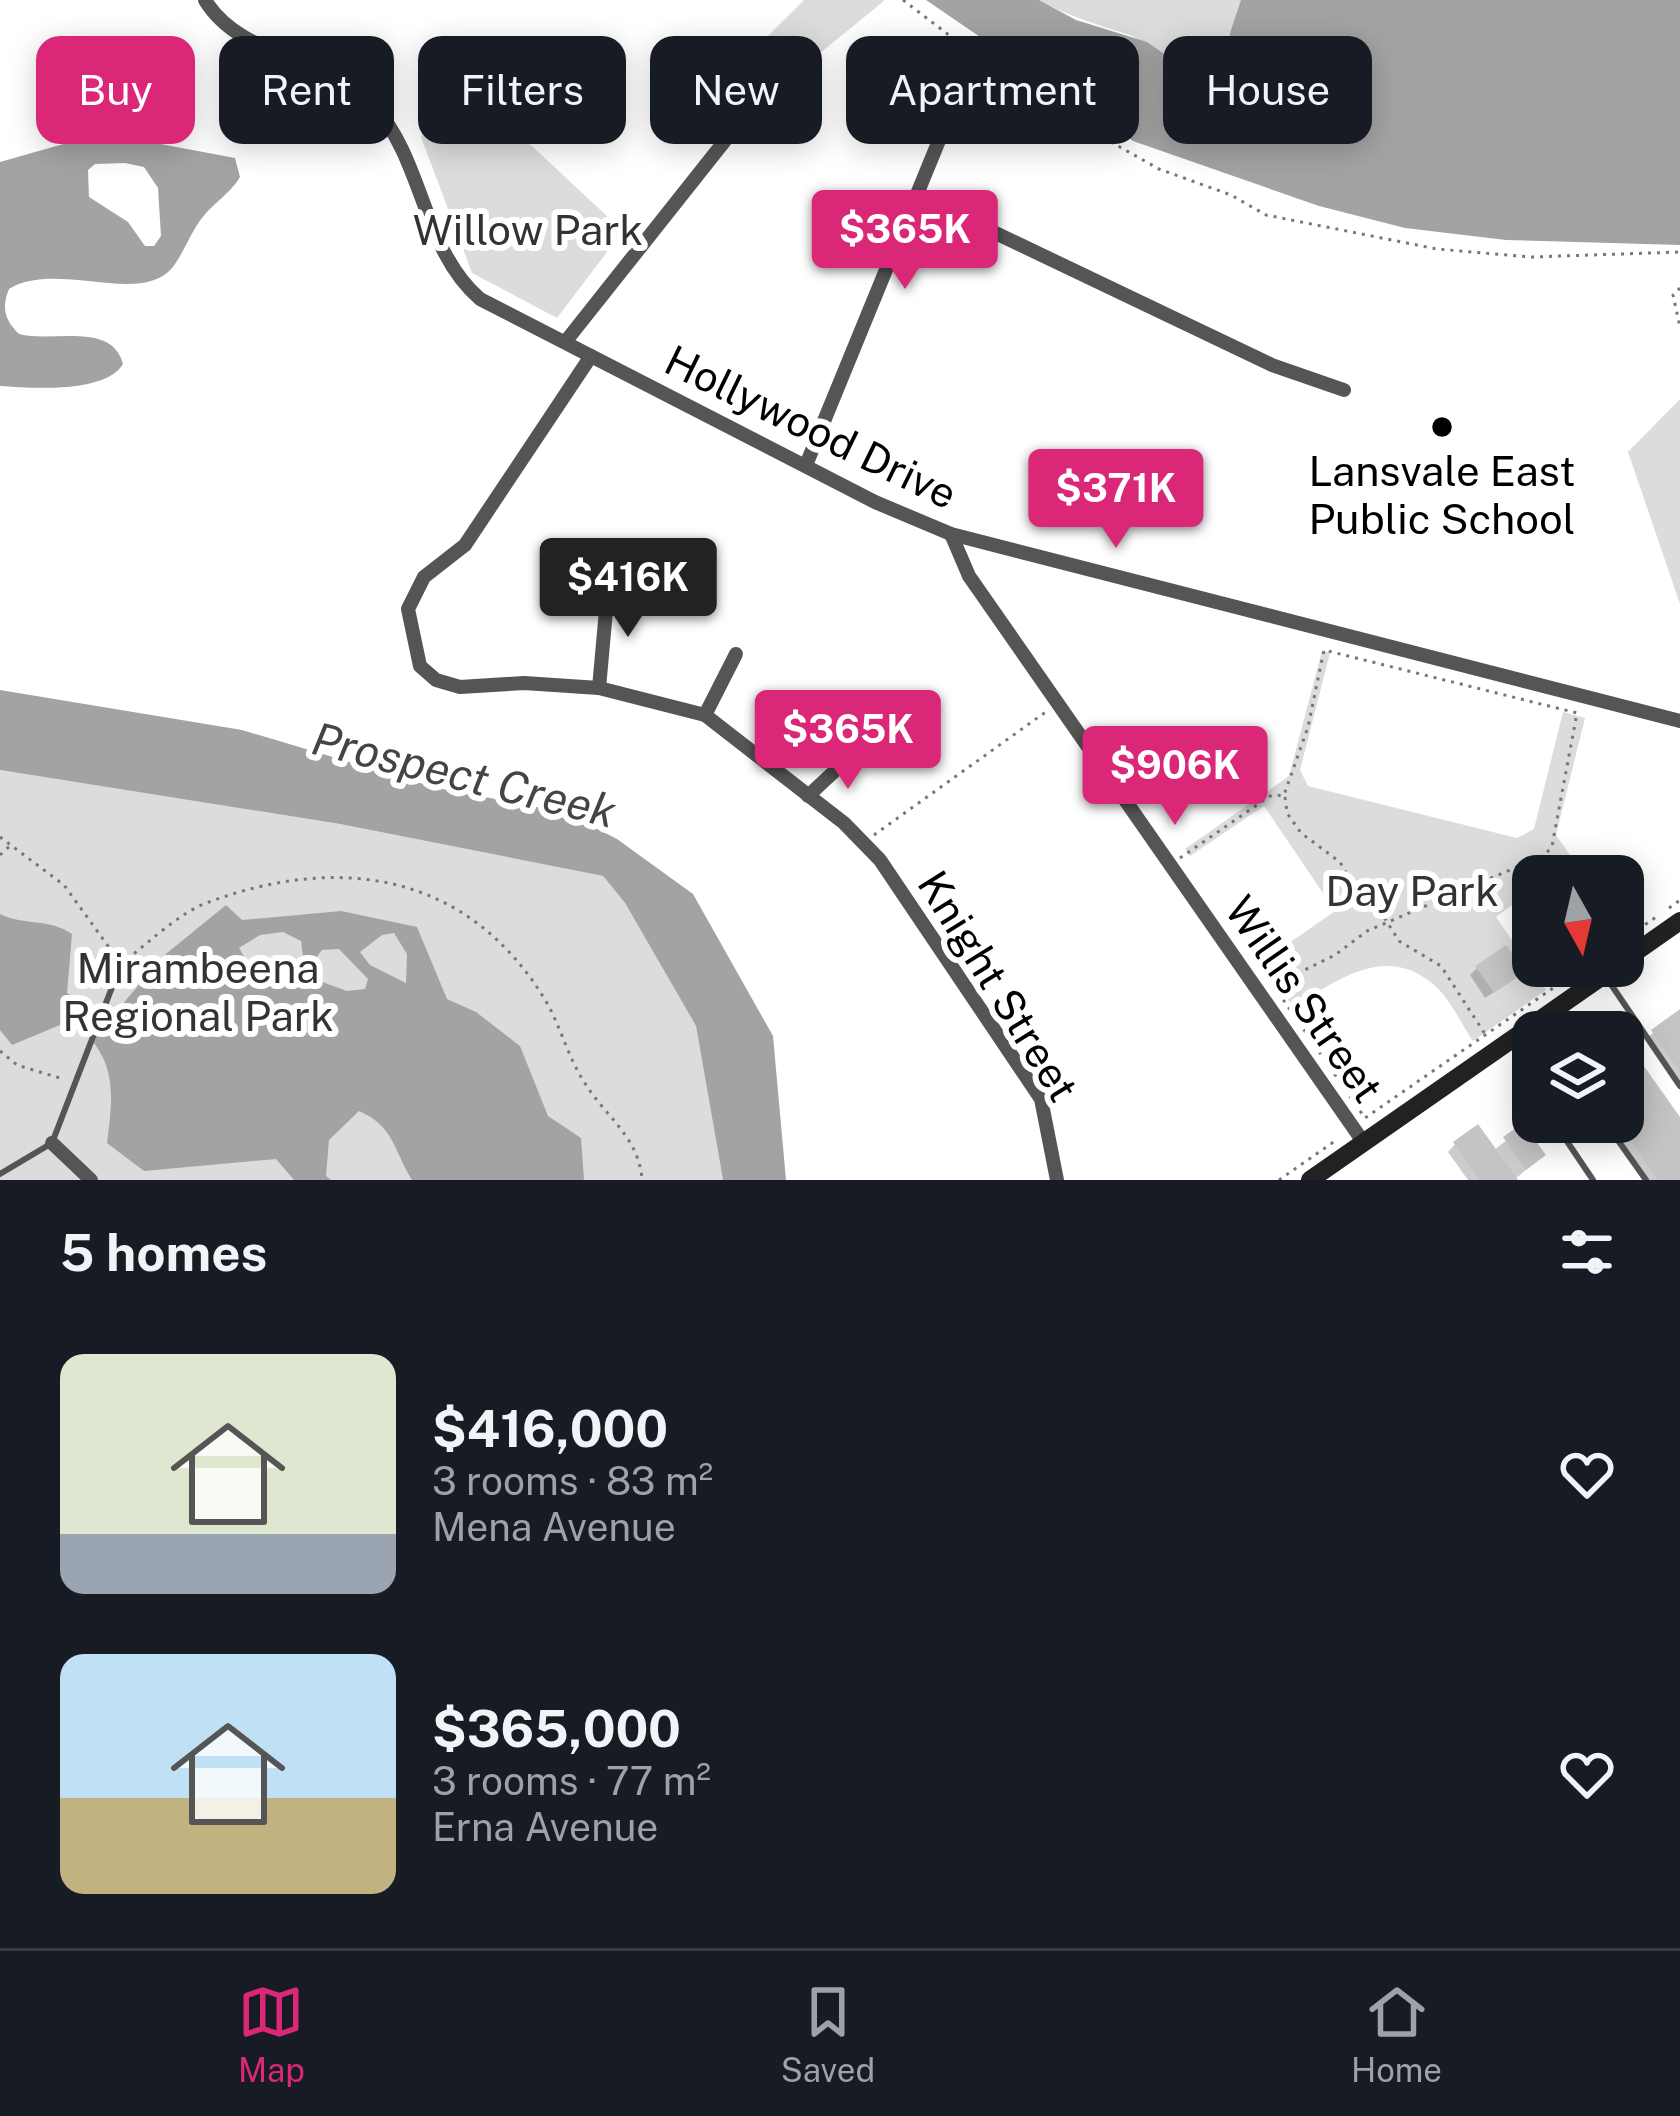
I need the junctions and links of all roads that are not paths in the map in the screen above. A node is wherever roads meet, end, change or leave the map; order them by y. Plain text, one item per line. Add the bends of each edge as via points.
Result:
1 (206, 0) edge
2 (722, 144) edge
3 (938, 144) edge
4 (918, 196) junction
5 (566, 341) junction
6 (591, 356) junction
7 (1343, 391) dead end
8 (806, 465) junction
9 (951, 534) junction
10 (608, 588) dead end
11 (736, 654) dead end
12 (599, 688) junction
13 (705, 715) junction
14 (1680, 721) edge
15 (856, 752) dead end
16 (808, 796) junction
17 (1680, 921) edge
18 (1644, 946) edge
19 (121, 964) road end
20 (1590, 987) edge
21 (1626, 987) edge
22 (1560, 1011) edge
23 (1512, 1046) edge
24 (1680, 1086) edge
25 (52, 1143) junction
26 (1364, 1143) junction
27 (1568, 1143) edge
28 (1620, 1143) edge
29 (0, 1174) edge
30 (91, 1180) edge
31 (1057, 1180) edge
32 (1310, 1180) edge
33 (1593, 1180) edge
34 (1646, 1180) edge

1 - 5 street, Hollywood Drive via 224,24 345,80 373,104 397,135 454,277 480,299
2 - 5 street
3 - 4 street
4 - 7 street
4 - 8 street
5 - 6 street, Hollywood Drive
6 - 8 street, Hollywood Drive
6 - 12 street, Knight Street via 509,485 465,545 424,578 408,610 421,666 436,680
8 - 9 street, Hollywood Drive
9 - 14 street, Hollywood Drive
9 - 26 street, Willis Street via 969,576 1266,988
10 - 12 street
11 - 13 street
12 - 13 street, Knight Street
13 - 16 street, Knight Street
15 - 16 street
16 - 31 street, Knight Street via 863,843 1041,1099
17 - 18 street
19 - 25 lane
20 - 22 street
21 - 24 lane
23 - 26 street
25 - 29 lane
25 - 30 street
26 - 32 street
27 - 33 lane
28 - 34 lane

